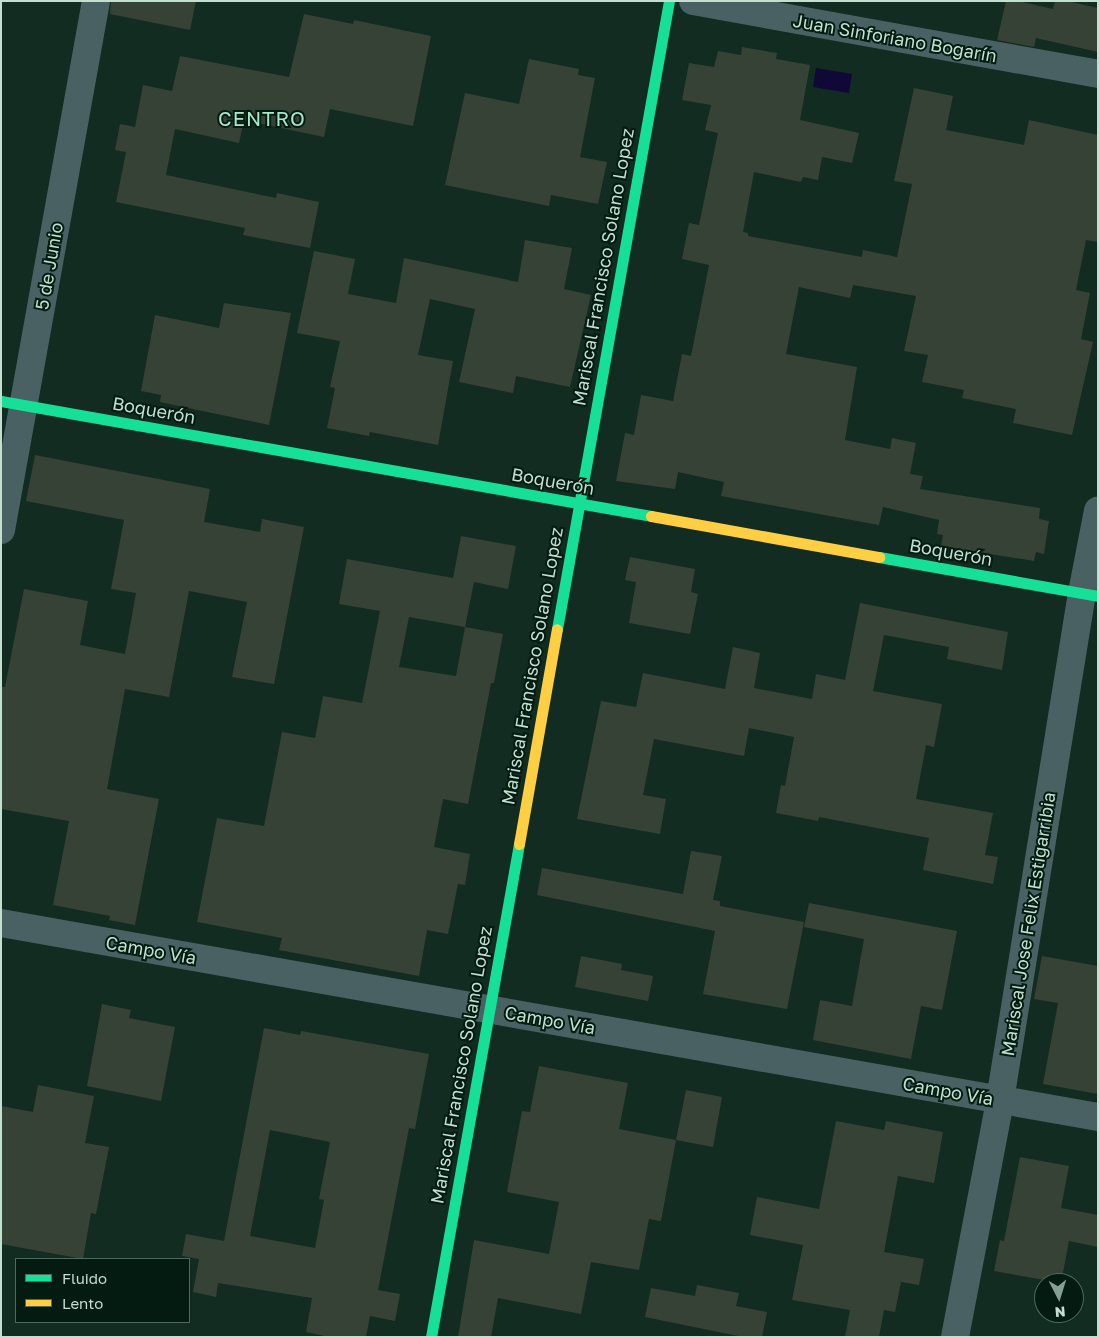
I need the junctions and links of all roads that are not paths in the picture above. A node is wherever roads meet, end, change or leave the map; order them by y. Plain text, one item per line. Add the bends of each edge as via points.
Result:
1 (96, 1) edge
2 (669, 1) edge
3 (693, 1) edge
4 (1098, 74) edge
5 (12, 403) edge
6 (579, 504) junction
7 (1098, 511) edge
8 (1, 530) edge
9 (1090, 594) edge
10 (1, 923) edge
11 (489, 1009) junction
12 (1000, 1100) junction
13 (1098, 1117) edge
14 (431, 1337) edge
15 (955, 1337) edge

1 - 5 street, 5 de Junio
2 - 6 street, Mariscal Francisco Solano Lopez
3 - 4 street, Juan Sinforiano Bogarín
5 - 6 street, Boquerón
5 - 8 street, 5 de Junio
6 - 9 street, Boquerón
6 - 11 street, Mariscal Francisco Solano Lopez
7 - 9 street, Mariscal Jose Felix Estigarribia
9 - 12 street, Mariscal Jose Felix Estigarribia
10 - 11 street, Campo Vía
11 - 12 street, Campo Vía
11 - 14 street, Mariscal Francisco Solano Lopez
12 - 13 street, Campo Vía
12 - 15 street, Mariscal Jose Felix Estigarribia

